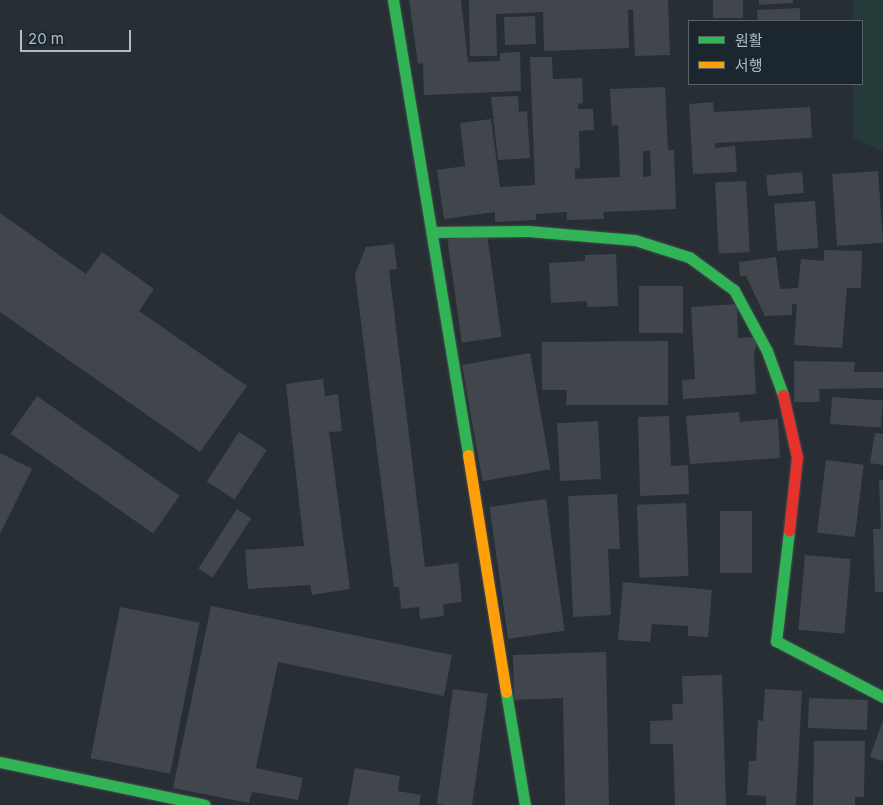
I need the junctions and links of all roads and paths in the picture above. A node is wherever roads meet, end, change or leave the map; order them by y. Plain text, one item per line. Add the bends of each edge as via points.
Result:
1 (393, 0) edge
2 (433, 232) junction
3 (883, 697) edge
4 (0, 762) edge
5 (205, 805) edge
6 (525, 805) edge

1 - 2 street
2 - 3 street via 528,231 635,240 689,258 734,290 767,351 788,410 797,457 776,641
2 - 6 street
4 - 5 street

